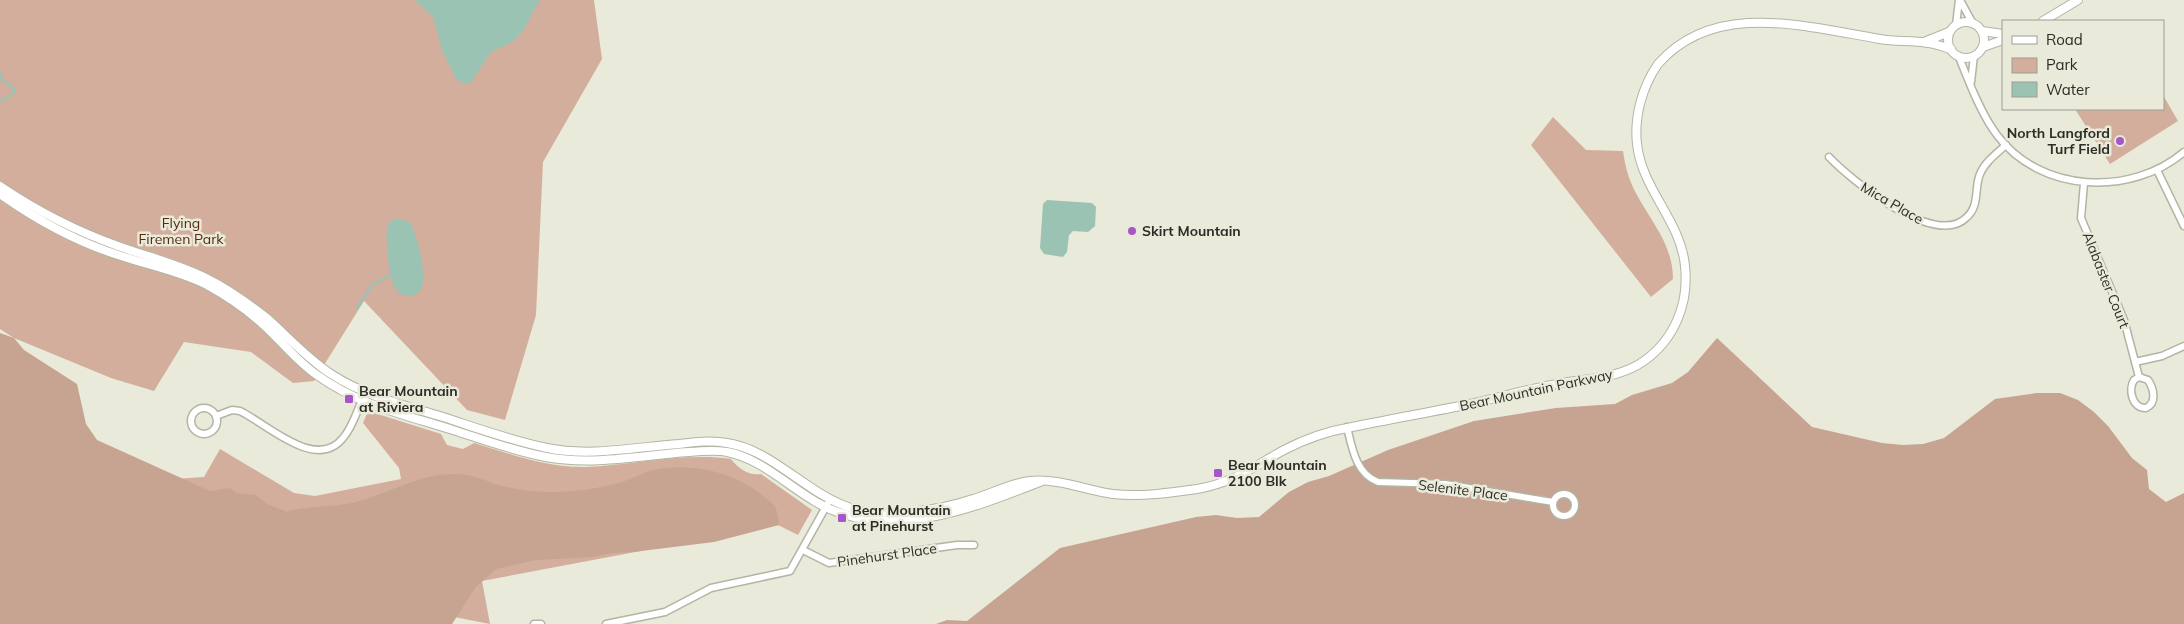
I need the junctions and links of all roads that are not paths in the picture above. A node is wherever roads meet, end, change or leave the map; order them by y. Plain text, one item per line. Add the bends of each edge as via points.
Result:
1 (1960, 0) edge
2 (2078, 0) edge
3 (2045, 20) edge
4 (1972, 22) junction
5 (1956, 25) junction
6 (1982, 31) junction
7 (1950, 32) junction
8 (2002, 34) edge
9 (2002, 40) edge
10 (1924, 42) junction
11 (1983, 47) junction
12 (1951, 49) junction
13 (1974, 56) junction
14 (1959, 57) junction
15 (1971, 82) junction
16 (2006, 145) junction
17 (2184, 152) edge
18 (1829, 157) dead end
19 (2157, 170) junction
20 (2084, 183) junction
21 (0, 186) edge
22 (0, 194) edge
23 (2184, 226) edge
24 (2184, 346) edge
25 (2135, 362) junction
26 (2139, 377) junction
27 (365, 393) junction
28 (361, 401) junction
29 (216, 416) junction
30 (1348, 427) junction
31 (1042, 482) junction
32 (829, 500) junction
33 (1553, 502) dead end
34 (825, 508) junction
35 (974, 545) dead end
36 (803, 550) junction
37 (534, 624) edge
38 (541, 624) edge
39 (606, 624) edge

1 - 4 street
1 - 5 street
2 - 3 street
4 - 5 street
4 - 6 street
5 - 7 street
6 - 8 street
6 - 11 street
7 - 10 street, Bear Mountain Parkway
7 - 12 street via 1948,44
9 - 11 street
10 - 12 street, Bear Mountain Parkway
10 - 30 street, Bear Mountain Parkway via 1881,40 1758,16 1725,18 1694,30 1669,50 1652,74 1642,96 1637,120 1638,149 1644,175 1678,238 1686,269 1686,286 1679,316 1660,347 1637,365 1613,375
11 - 13 street
12 - 14 street
13 - 14 street
13 - 15 street
14 - 15 street
15 - 16 street via 1990,124
16 - 18 street, Mica Place via 1983,168 1973,210 1957,224 1948,226 1929,224 1911,217 1848,176
16 - 20 street via 2042,171
17 - 19 street
19 - 20 street via 2122,181
19 - 23 street
20 - 25 street, Alabaster Court via 2082,218 2124,320
21 - 27 street, Bear Mountain Parkway via 48,216 85,233 212,280 253,307 319,365
22 - 28 street, Bear Mountain Parkway via 30,216 62,233 119,256 182,274 221,293 257,319 313,373
24 - 25 street via 2162,356
25 - 26 street, Alabaster Court
26 - 26 street, Alabaster Court via 2131,388 2134,404 2146,408 2152,403 2152,392 2148,380
27 - 28 street
27 - 32 street, Bear Mountain Parkway via 550,449 586,451 705,442 734,444 755,452
28 - 29 street via 342,440 329,449 319,451 300,446 240,411 232,410
28 - 34 street, Bear Mountain Parkway via 549,458 586,460 705,451 732,453 754,462
29 - 29 street via 204,408 192,415 191,423 194,429 207,434 217,423
30 - 31 street, Bear Mountain Parkway via 1300,442 1235,478 1204,488 1124,495
30 - 33 street, Selenite Place via 1353,452 1371,480 1435,483
31 - 32 street, Bear Mountain Parkway via 1028,481 945,507 883,513
31 - 34 street, Bear Mountain Parkway via 971,507 912,519 870,521
32 - 34 street
34 - 36 street
35 - 36 street, Pinehurst Place via 829,563
36 - 39 street via 794,567 785,573 711,588 665,612
37 - 38 street

